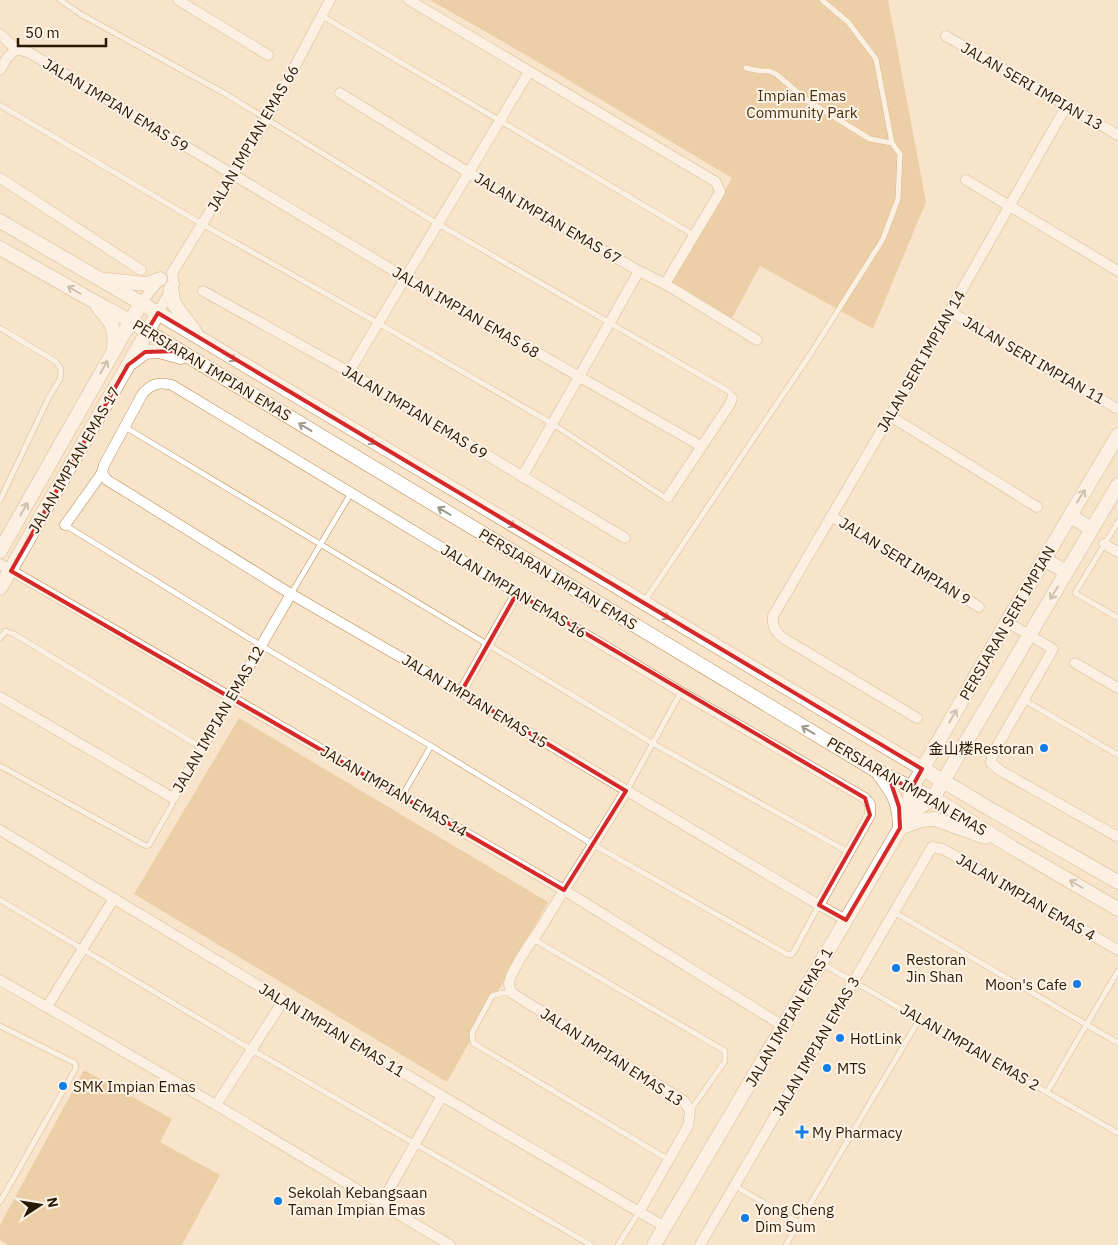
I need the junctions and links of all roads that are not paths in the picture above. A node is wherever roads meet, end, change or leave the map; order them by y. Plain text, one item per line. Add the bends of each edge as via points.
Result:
1 (60, 0) edge
2 (178, 0) edge
3 (330, 0) edge
4 (409, 0) edge
5 (822, 0) edge
6 (322, 16) junction
7 (0, 34) edge
8 (946, 36) dead end
9 (16, 49) junction
10 (268, 55) dead end
11 (746, 68) dead end
12 (0, 70) edge
13 (529, 72) junction
14 (340, 93) dead end
15 (0, 105) edge
16 (1066, 105) junction
17 (267, 119) junction
18 (500, 121) junction
19 (1118, 135) edge
20 (892, 143) junction
21 (469, 173) junction
22 (233, 176) junction
23 (0, 178) edge
24 (966, 180) dead end
25 (1010, 207) junction
26 (0, 221) edge
27 (202, 224) junction
28 (438, 224) junction
29 (694, 236) junction
30 (0, 248) edge
31 (141, 270) dead end
32 (639, 271) junction
33 (1118, 271) edge
34 (166, 276) junction
35 (406, 278) junction
36 (100, 279) junction
37 (665, 284) junction
38 (171, 288) junction
39 (203, 290) dead end
40 (95, 302) junction
41 (140, 303) junction
42 (950, 311) junction
43 (158, 313) junction
44 (130, 321) junction
45 (378, 323) junction
46 (610, 323) junction
47 (0, 328) edge
48 (147, 331) junction
49 (202, 340) junction
50 (757, 340) dead end
51 (114, 350) junction
52 (194, 360) junction
53 (128, 365) junction
54 (349, 372) junction
55 (579, 376) junction
56 (732, 398) joint
57 (1118, 409) edge
58 (890, 416) junction
59 (552, 424) junction
60 (126, 427) junction
61 (1118, 435) edge
62 (701, 446) junction
63 (104, 476) junction
64 (522, 476) junction
65 (1118, 485) edge
66 (352, 493) junction
67 (668, 497) joint
68 (0, 500) edge
69 (1037, 507) dead end
70 (831, 516) junction
71 (1070, 516) junction
72 (1118, 522) edge
73 (65, 525) joint
74 (1092, 529) junction
75 (625, 538) dead end
76 (321, 544) junction
77 (1104, 544) junction
78 (0, 551) edge
79 (1118, 552) edge
80 (1044, 559) junction
81 (6, 567) edge
82 (1066, 572) junction
83 (0, 588) edge
84 (291, 594) junction
85 (517, 594) junction
86 (643, 603) junction
87 (979, 607) dead end
88 (1118, 618) edge
89 (1007, 622) junction
90 (1029, 635) junction
91 (0, 638) edge
92 (260, 645) junction
93 (488, 645) junction
94 (1075, 663) dead end
95 (1118, 688) edge
96 (461, 692) junction
97 (681, 692) junction
98 (0, 697) edge
99 (232, 698) junction
100 (1024, 700) junction
101 (917, 718) dead end
102 (652, 743) junction
103 (431, 746) junction
104 (203, 748) junction
105 (1118, 755) edge
106 (0, 766) edge
107 (922, 769) junction
108 (877, 771) junction
109 (943, 781) junction
110 (911, 789) junction
111 (626, 791) junction
112 (402, 796) junction
113 (172, 798) junction
114 (933, 798) junction
115 (908, 815) junction
116 (900, 828) junction
117 (0, 830) edge
118 (1118, 837) edge
119 (594, 845) junction
120 (932, 847) joint
121 (1013, 848) junction
122 (848, 852) junction
123 (1118, 882) edge
124 (564, 890) junction
125 (114, 898) junction
126 (0, 900) edge
127 (819, 905) junction
128 (1118, 909) edge
129 (894, 912) junction
130 (846, 920) junction
131 (533, 939) junction
132 (83, 949) junction
133 (1118, 950) edge
134 (821, 963) junction
135 (1118, 971) edge
136 (0, 980) edge
137 (854, 981) junction
138 (512, 993) junction
139 (283, 1001) junction
140 (47, 1007) junction
141 (920, 1018) junction
142 (1086, 1024) junction
143 (0, 1026) edge
144 (784, 1026) junction
145 (1118, 1043) edge
146 (252, 1050) junction
147 (1048, 1092) junction
148 (442, 1096) junction
149 (216, 1105) junction
150 (690, 1111) junction
151 (1118, 1133) edge
152 (416, 1143) junction
153 (669, 1160) junction
154 (735, 1185) junction
155 (0, 1202) edge
156 (381, 1204) junction
157 (639, 1212) junction
158 (799, 1223) junction
159 (665, 1227) junction
160 (450, 1245) edge
161 (591, 1245) edge
162 (618, 1245) edge
163 (654, 1245) edge
164 (700, 1245) edge
165 (786, 1245) edge

1 - 17 lane
2 - 10 street
3 - 6 street, JALAN IMPIAN EMAS 66
4 - 13 street
5 - 20 lane via 848,22 876,59
6 - 17 street, JALAN IMPIAN EMAS 66
6 - 18 lane
7 - 9 street, JALAN IMPIAN EMAS 59
8 - 16 street, JALAN SERI IMPIAN 13
9 - 12 street
9 - 22 street, JALAN IMPIAN EMAS 59 via 30,53
11 - 20 lane via 776,74 808,101 870,139
13 - 18 street
13 - 29 street via 716,182 720,192
14 - 21 street, JALAN IMPIAN EMAS 67
15 - 27 lane
16 - 19 street, JALAN SERI IMPIAN 13
16 - 25 street, JALAN SERI IMPIAN 14
17 - 22 street, JALAN IMPIAN EMAS 66
17 - 28 lane
18 - 21 street
18 - 29 lane
20 - 86 lane via 900,154 898,199 883,238 813,350
21 - 28 street
21 - 32 street, JALAN IMPIAN EMAS 67
22 - 27 street, JALAN IMPIAN EMAS 66
22 - 35 street, JALAN IMPIAN EMAS 68
23 - 31 street
24 - 25 street
25 - 33 street
25 - 42 street, JALAN SERI IMPIAN 14
26 - 36 main road, PERSIARAN IMPIAN EMAS
27 - 34 street, JALAN IMPIAN EMAS 66
27 - 45 lane
28 - 35 street
28 - 46 lane
29 - 37 street
40 -> 30 main road, PERSIARAN IMPIAN EMAS
32 - 37 street, JALAN IMPIAN EMAS 67
32 - 46 street
34 - 36 main road via 146,284
34 - 38 street, JALAN IMPIAN EMAS 66 via 174,284
34 - 41 street, JALAN IMPIAN EMAS 66
35 - 45 street
35 - 55 street, JALAN IMPIAN EMAS 68
36 - 41 main road, PERSIARAN IMPIAN EMAS
37 - 50 street, JALAN IMPIAN EMAS 67
38 - 43 street, JALAN IMPIAN EMAS 66
38 - 49 main road via 174,304
39 - 54 street, JALAN IMPIAN EMAS 69
40 - 44 main road, PERSIARAN IMPIAN EMAS
40 - 51 main road via 116,334
41 - 43 main road, PERSIARAN IMPIAN EMAS
41 - 44 main road, JALAN IMPIAN EMAS 17
42 - 57 street, JALAN SERI IMPIAN 11
42 - 58 street, JALAN SERI IMPIAN 14
43 - 48 main road, JALAN IMPIAN EMAS 17
43 - 49 main road, PERSIARAN IMPIAN EMAS
44 - 48 main road, PERSIARAN IMPIAN EMAS
44 - 51 main road, JALAN IMPIAN EMAS 17
45 - 54 street
45 - 59 lane
46 - 55 street
46 - 56 lane via 730,392
47 - 68 lane via 55,361 61,369 60,379
48 - 52 main road, PERSIARAN IMPIAN EMAS
48 - 53 main road, JALAN IMPIAN EMAS 17
49 -> 86 main road, PERSIARAN IMPIAN EMAS
78 -> 51 main road, JALAN IMPIAN EMAS 17
52 - 53 main road via 159,351 145,352
108 -> 52 main road, PERSIARAN IMPIAN EMAS
53 - 81 main road, JALAN IMPIAN EMAS 17
54 - 64 street, JALAN IMPIAN EMAS 69
55 - 59 street
55 - 62 street, JALAN IMPIAN EMAS 68
56 - 62 street
58 - 69 street
58 - 70 street, JALAN SERI IMPIAN 14
59 - 64 street
59 - 67 lane
60 - 63 street, JALAN IMPIAN EMAS 16 via 104,465
60 - 66 street, JALAN IMPIAN EMAS 16 via 149,387 157,383 172,385
60 - 76 lane
71 -> 61 main road, PERSIARAN SERI IMPIAN
62 - 67 street
63 - 73 street, JALAN IMPIAN EMAS 16
63 - 84 street, JALAN IMPIAN EMAS 15
64 - 75 street, JALAN IMPIAN EMAS 69
65 - 74 main road, PERSIARAN SERI IMPIAN
66 - 76 lane, JALAN IMPIAN EMAS 12
66 - 85 street, JALAN IMPIAN EMAS 16
70 - 87 street, JALAN SERI IMPIAN 9
70 - 101 street, JALAN SERI IMPIAN 14 via 773,616 772,625 782,638
71 - 74 main road
71 - 80 main road, PERSIARAN SERI IMPIAN
72 - 77 lane
73 - 92 lane
74 - 82 main road, PERSIARAN SERI IMPIAN
76 - 84 lane, JALAN IMPIAN EMAS 12
76 - 93 lane
77 - 79 street
77 - 88 lane via 1075,593
80 - 82 main road
80 - 89 main road, PERSIARAN SERI IMPIAN
81 - 83 main road, JALAN IMPIAN EMAS 17
81 - 99 street, JALAN IMPIAN EMAS 14
82 -> 90 main road, PERSIARAN SERI IMPIAN
84 - 92 street, JALAN IMPIAN EMAS 12
84 - 96 street, JALAN IMPIAN EMAS 15
85 - 93 street
85 - 97 street, JALAN IMPIAN EMAS 16
86 -> 107 main road, PERSIARAN IMPIAN EMAS
89 - 90 street
107 -> 89 main road, PERSIARAN SERI IMPIAN
90 - 100 street via 1053,649
90 - 109 main road, PERSIARAN SERI IMPIAN
91 - 104 lane via 6,631 14,634
92 - 99 street, JALAN IMPIAN EMAS 12
92 - 103 lane
93 - 96 street
93 - 102 lane
94 - 95 street
96 - 111 street, JALAN IMPIAN EMAS 15
97 - 102 lane
97 - 122 street, JALAN IMPIAN EMAS 16 via 865,798 870,804 870,815
98 - 113 street, JALAN IMPIAN EMAS 12
99 - 104 street, JALAN IMPIAN EMAS 12
99 - 112 street, JALAN IMPIAN EMAS 14
100 - 105 lane
100 - 118 street via 996,748 991,763
102 - 111 lane
102 - 122 lane
103 - 112 lane
103 - 119 lane
104 - 113 street, JALAN IMPIAN EMAS 12
106 - 113 lane via 146,846 172,805
107 - 109 main road, PERSIARAN IMPIAN EMAS
107 - 110 main road, PERSIARAN SERI IMPIAN
108 - 110 main road, PERSIARAN IMPIAN EMAS
108 - 116 main road via 896,796
109 - 114 main road, PERSIARAN SERI IMPIAN
109 - 123 main road, PERSIARAN IMPIAN EMAS
110 - 114 main road, PERSIARAN IMPIAN EMAS
110 - 115 main road, PERSIARAN SERI IMPIAN
111 - 119 street
111 - 127 street, JALAN IMPIAN EMAS 15
112 - 124 street, JALAN IMPIAN EMAS 14
114 - 115 main road, JALAN IMPIAN EMAS 1
114 - 121 main road, PERSIARAN IMPIAN EMAS
115 - 116 main road, JALAN IMPIAN EMAS 1
116 - 121 main road via 921,820 935,819
116 - 130 main road, JALAN IMPIAN EMAS 1
117 - 125 street, JALAN IMPIAN EMAS 11
119 - 124 street
119 - 127 lane via 789,955
120 - 129 street, JALAN IMPIAN EMAS 3
120 - 133 street, JALAN IMPIAN EMAS 4 via 943,849
128 -> 121 main road, PERSIARAN IMPIAN EMAS
122 - 127 street, JALAN IMPIAN EMAS 16
124 - 131 street
124 - 144 street, JALAN IMPIAN EMAS 14
125 - 132 street
125 - 139 street, JALAN IMPIAN EMAS 11
126 - 132 lane
127 - 130 street, JALAN IMPIAN EMAS 15
129 - 137 street, JALAN IMPIAN EMAS 3
129 - 142 lane
130 - 134 main road, JALAN IMPIAN EMAS 1
131 - 138 street via 509,981
131 - 150 lane via 725,1051 725,1061
132 - 140 street
132 - 146 lane
134 - 137 lane, JALAN IMPIAN EMAS 2
134 - 144 main road, JALAN IMPIAN EMAS 1
135 - 142 lane
136 - 140 street
137 - 141 lane, JALAN IMPIAN EMAS 2
137 - 154 street, JALAN IMPIAN EMAS 3
138 - 150 street, JALAN IMPIAN EMAS 13 via 684,1101
138 - 153 lane via 492,996 472,1033 473,1042
139 - 146 street
139 - 148 street, JALAN IMPIAN EMAS 11
140 - 149 street
141 - 147 lane, JALAN IMPIAN EMAS 2
141 - 158 lane
142 - 145 lane
142 - 147 lane
143 - 155 lane via 75,1064 76,1068
144 - 159 main road, JALAN IMPIAN EMAS 1
146 - 149 street
146 - 152 lane
147 - 151 lane, JALAN IMPIAN EMAS 2
148 - 152 street
148 - 157 street, JALAN IMPIAN EMAS 11
149 - 156 street
150 - 153 street, JALAN IMPIAN EMAS 13 via 688,1126
152 - 156 street
152 - 161 lane
153 - 157 street, JALAN IMPIAN EMAS 13
154 - 158 lane
154 - 164 street, JALAN IMPIAN EMAS 3
156 - 160 street
157 - 159 street, JALAN IMPIAN EMAS 11
157 - 162 lane
158 - 165 lane
159 - 163 main road, JALAN IMPIAN EMAS 1

